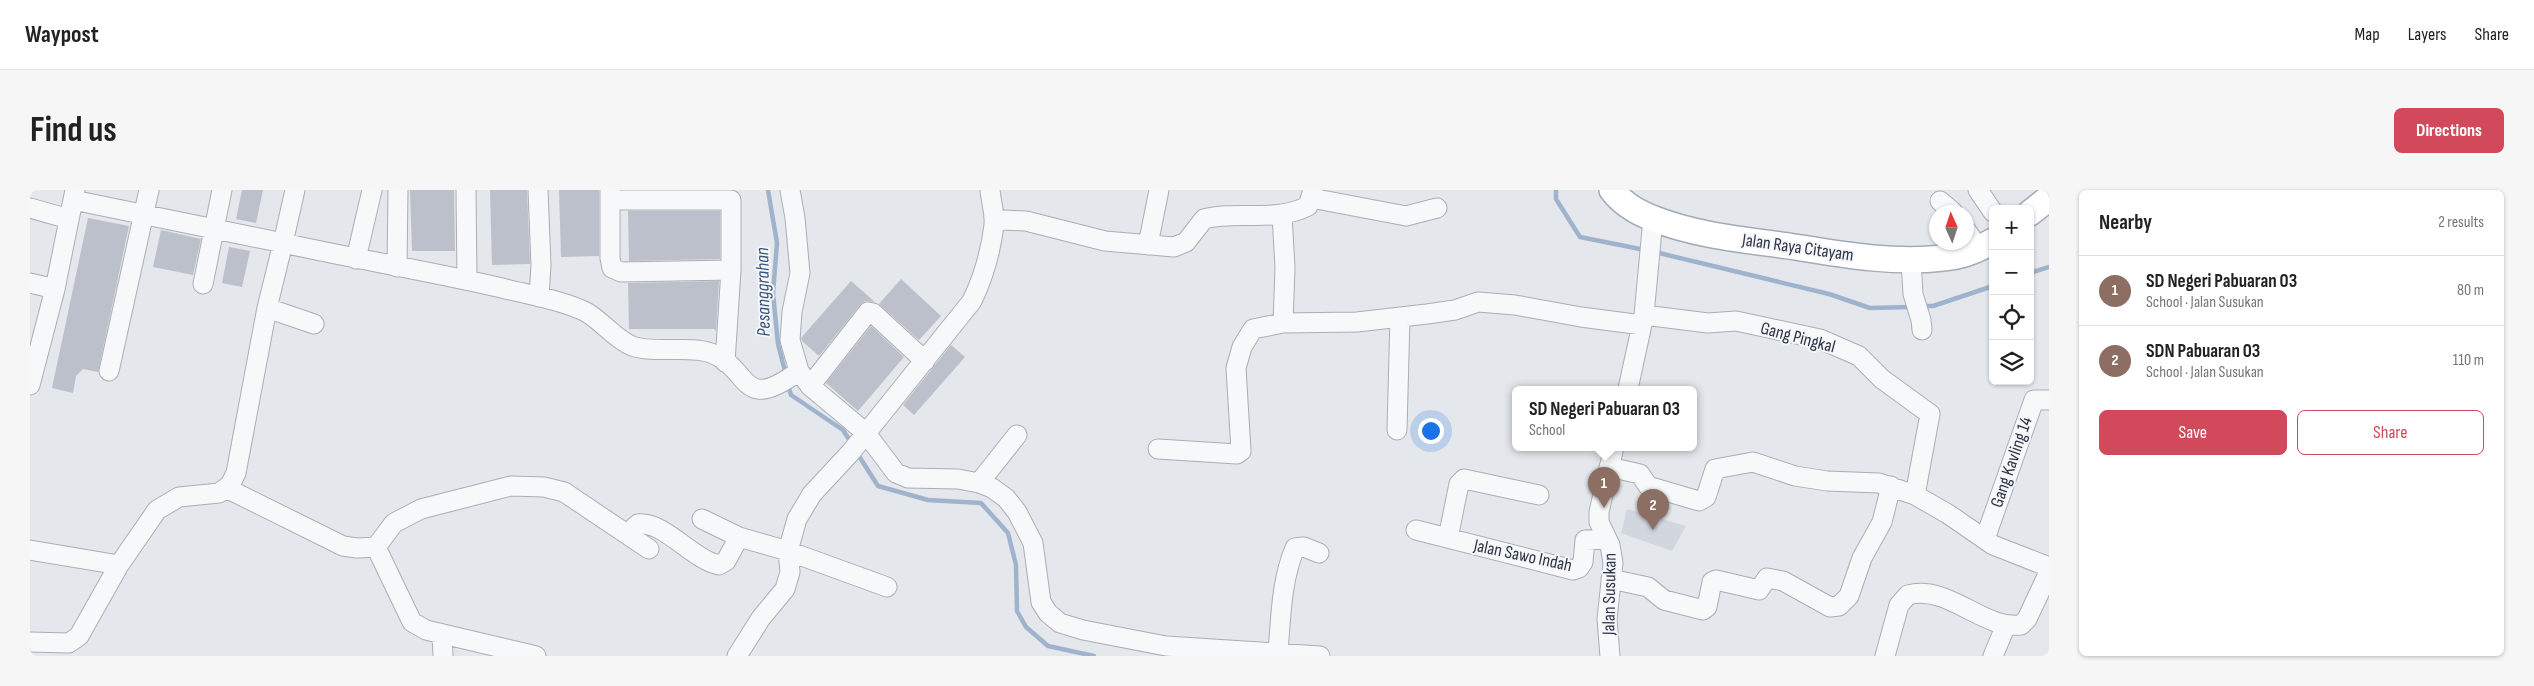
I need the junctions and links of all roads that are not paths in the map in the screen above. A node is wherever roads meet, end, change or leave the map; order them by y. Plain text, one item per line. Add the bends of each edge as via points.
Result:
1 (149, 190) edge
2 (222, 190) edge
3 (295, 190) edge
4 (372, 190) edge
5 (398, 190) edge
6 (466, 190) edge
7 (538, 190) edge
8 (790, 190) edge
9 (990, 190) edge
10 (1159, 190) edge
11 (1612, 190) edge
12 (1978, 190) edge
13 (1312, 194) edge
14 (610, 195) edge
15 (730, 195) edge
16 (2049, 198) edge
17 (72, 203) edge
18 (1989, 206) edge
19 (30, 208) edge
20 (1437, 208) dead end
21 (2034, 210) edge
22 (1282, 215) junction
23 (144, 216) junction
24 (994, 223) junction
25 (1652, 227) junction
26 (214, 228) junction
27 (1979, 240) edge
28 (283, 242) junction
29 (1148, 244) junction
30 (356, 259) junction
31 (1911, 260) junction
32 (397, 267) junction
33 (731, 270) junction
34 (467, 280) junction
35 (30, 283) edge
36 (203, 284) dead end
37 (55, 289) junction
38 (538, 297) junction
39 (267, 308) junction
40 (1400, 317) junction
41 (1643, 320) junction
42 (1283, 323) junction
43 (314, 324) dead end
44 (1922, 325) dead end
45 (926, 361) junction
46 (725, 362) junction
47 (109, 371) dead end
48 (800, 378) junction
49 (30, 386) edge
50 (1629, 386) edge
51 (2049, 400) edge
52 (1397, 430) dead end
53 (1017, 434) dead end
54 (859, 441) junction
55 (1158, 449) dead end
56 (1613, 451) edge
57 (1609, 467) junction
58 (230, 482) junction
59 (979, 483) junction
60 (1891, 486) junction
61 (1915, 495) junction
62 (1539, 496) dead end
63 (702, 519) dead end
64 (1416, 530) dead end
65 (628, 533) junction
66 (739, 537) junction
67 (1448, 538) junction
68 (1985, 539) junction
69 (1607, 540) junction
70 (379, 542) junction
71 (649, 549) dead end
72 (30, 550) edge
73 (788, 551) junction
74 (1320, 553) dead end
75 (118, 565) junction
76 (2049, 567) edge
77 (2049, 572) edge
78 (1611, 579) junction
79 (887, 587) dead end
80 (2006, 625) junction
81 (442, 634) junction
82 (30, 642) edge
83 (740, 651) edge
84 (1278, 652) junction
85 (1254, 653) edge
86 (443, 656) edge
87 (536, 656) edge
88 (1320, 656) edge
89 (1610, 656) edge
90 (1885, 656) edge
91 (1993, 656) edge

1 - 23 street
2 - 26 street
3 - 28 street
4 - 30 street
5 - 32 street
6 - 34 street
7 - 38 street via 541,265
8 - 48 street via 800,273 790,340
9 - 24 street
10 - 29 street
11 - 25 main road, Jalan Raya Citayam
12 - 18 street
13 - 20 street via 1406,216
13 - 22 street via 1308,206
14 - 15 street
14 - 33 street via 612,268 621,272
15 - 33 street
16 - 21 main road
17 - 19 street
17 - 23 street
17 - 37 street
22 - 29 street via 1210,217 1204,219 1186,242 1174,248
22 - 42 street via 1285,268
23 - 26 street
23 - 47 street
24 - 29 street via 1026,220 1105,241
24 - 45 street via 980,282 972,301
25 - 31 main road, Jalan Raya Citayam via 1839,254
25 - 41 street
26 - 28 street
26 - 36 street
27 - 31 main road, Jalan Raya Citayam via 1945,258
28 - 30 street
28 - 39 street
30 - 32 street
31 - 44 street via 1913,294
32 - 34 street
33 - 46 street
34 - 38 street
35 - 37 street
37 - 49 street
38 - 46 street via 586,312 633,346 710,353
39 - 43 street
39 - 58 street
40 - 41 street, Gang Pingkal via 1484,302
40 - 42 street, Gang Pingkal via 1357,322
40 - 52 street
41 - 50 street
41 - 61 street, Gang Pingkal via 1736,321 1820,339 1859,356 1930,418
42 - 55 street, Gang Pingkal via 1253,329 1242,347 1236,368 1241,451 1237,454
45 - 48 street via 868,312
45 - 54 street
46 - 48 street via 744,382 758,390
48 - 54 street
51 - 68 street, Gang Kavling 14 via 2034,400
53 - 59 street
54 - 59 street via 896,473 908,478 958,479
54 - 73 street via 812,494 797,519
56 - 57 street, Jalan Susukan
57 - 60 street via 1640,474 1648,486 1699,501 1706,497 1715,469 1753,462 1795,476
57 - 69 street, Jalan Susukan via 1599,512 1599,522
58 - 70 street via 343,546 357,548
58 - 75 street via 212,495 179,498 157,510
59 - 85 street via 1006,498 1017,512 1033,543 1041,602 1060,623 1166,646
60 - 61 street
60 - 78 street via 1882,522 1862,558 1849,596 1839,606 1830,606 1783,581 1767,578 1759,590 1716,580 1712,582 1708,607 1703,610 1664,600 1648,588
61 - 68 street
62 - 67 street via 1464,479 1459,484
63 - 66 street
64 - 67 street, Jalan Sawo Indah
65 - 66 street via 638,524 651,525 708,562 719,565 726,561
65 - 70 street via 564,492 544,487 512,486 421,509 394,523
65 - 71 street
66 - 73 street
67 - 69 street, Jalan Sawo Indah via 1573,570 1583,562 1585,540
68 - 76 street
69 - 78 street, Jalan Susukan via 1613,564
70 - 81 street via 412,622
72 - 75 street
73 - 79 street
73 - 83 street via 790,572 785,589
74 - 84 street via 1299,546 1289,564 1283,591
75 - 82 street via 79,636 69,643
77 - 80 street via 2027,620 2022,625
78 - 89 street, Jalan Susukan via 1607,619
80 - 90 street via 1925,593 1908,595 1899,605
80 - 91 street
81 - 86 street
81 - 87 street
84 - 85 street
84 - 88 street

